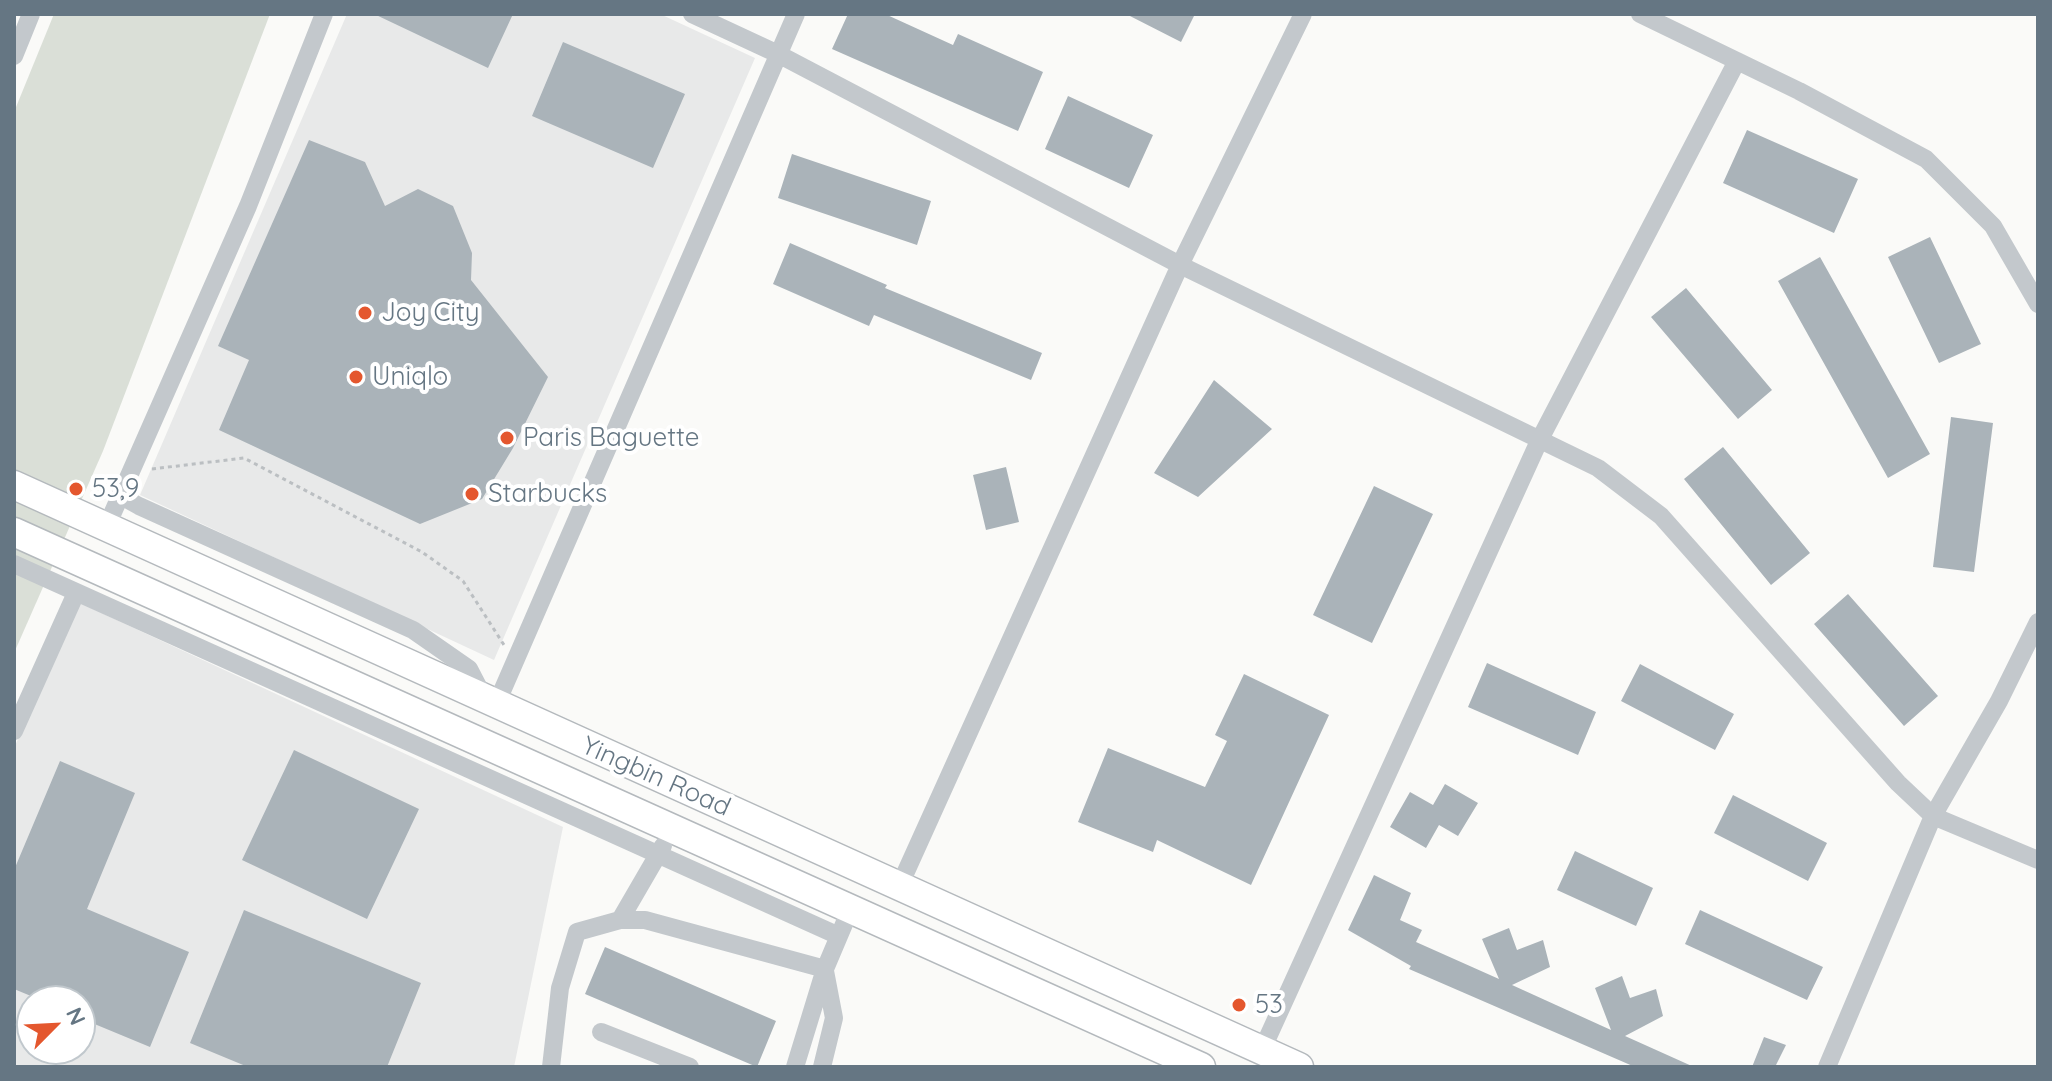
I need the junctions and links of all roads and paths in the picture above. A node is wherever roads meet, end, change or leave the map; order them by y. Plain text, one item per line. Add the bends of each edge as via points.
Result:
1 (31, 14) edge
2 (324, 14) edge
3 (692, 14) edge
4 (796, 14) edge
5 (1303, 14) edge
6 (1640, 14) edge
7 (778, 54) junction
8 (14, 56) edge
9 (1737, 61) junction
10 (1180, 265) junction
11 (2038, 304) edge
12 (1539, 441) junction
13 (131, 472) junction
14 (14, 485) edge
15 (121, 496) junction
16 (106, 528) junction
17 (14, 532) edge
18 (14, 564) edge
19 (76, 593) junction
20 (2038, 622) edge
21 (514, 662) junction
22 (490, 702) junction
23 (14, 731) edge
24 (1933, 816) junction
25 (665, 842) junction
26 (2038, 860) edge
27 (899, 887) junction
28 (850, 910) junction
29 (620, 920) junction
30 (839, 936) junction
31 (825, 969) junction
32 (601, 1032) dead end
33 (1262, 1050) junction
34 (551, 1067) edge
35 (690, 1067) edge
36 (795, 1067) edge
37 (822, 1067) edge
38 (1201, 1067) edge
39 (1299, 1067) edge
40 (1827, 1067) edge

1 - 8 street
2 - 13 street via 248,206
3 - 7 street
4 - 7 street
5 - 10 street
6 - 9 street
7 - 10 street
7 - 21 street
9 - 11 street via 1926,159 1993,226
9 - 12 street
10 - 12 street
10 - 27 street
12 - 24 street via 1598,468 1661,516
12 - 33 street
13 - 15 street
13 - 21 path via 244,458 422,552 463,581
14 - 16 highway, Yingbin Road
15 - 16 street
15 - 22 street via 413,630 469,669
16 - 22 highway, Yingbin Road
17 - 25 highway, Yingbin Road
18 - 19 street
19 - 23 street
19 - 25 street
20 - 24 street
21 - 22 street
22 - 27 highway, Yingbin Road
24 - 26 street
24 - 40 street
25 - 28 highway, Yingbin Road
25 - 29 street
25 - 30 street
27 - 33 highway, Yingbin Road
28 - 30 street
28 - 38 highway, Yingbin Road
29 - 31 street via 645,920
29 - 34 street via 577,932 560,988
30 - 31 street
31 - 36 street
31 - 37 street via 834,1018
32 - 35 street
33 - 39 highway, Yingbin Road

